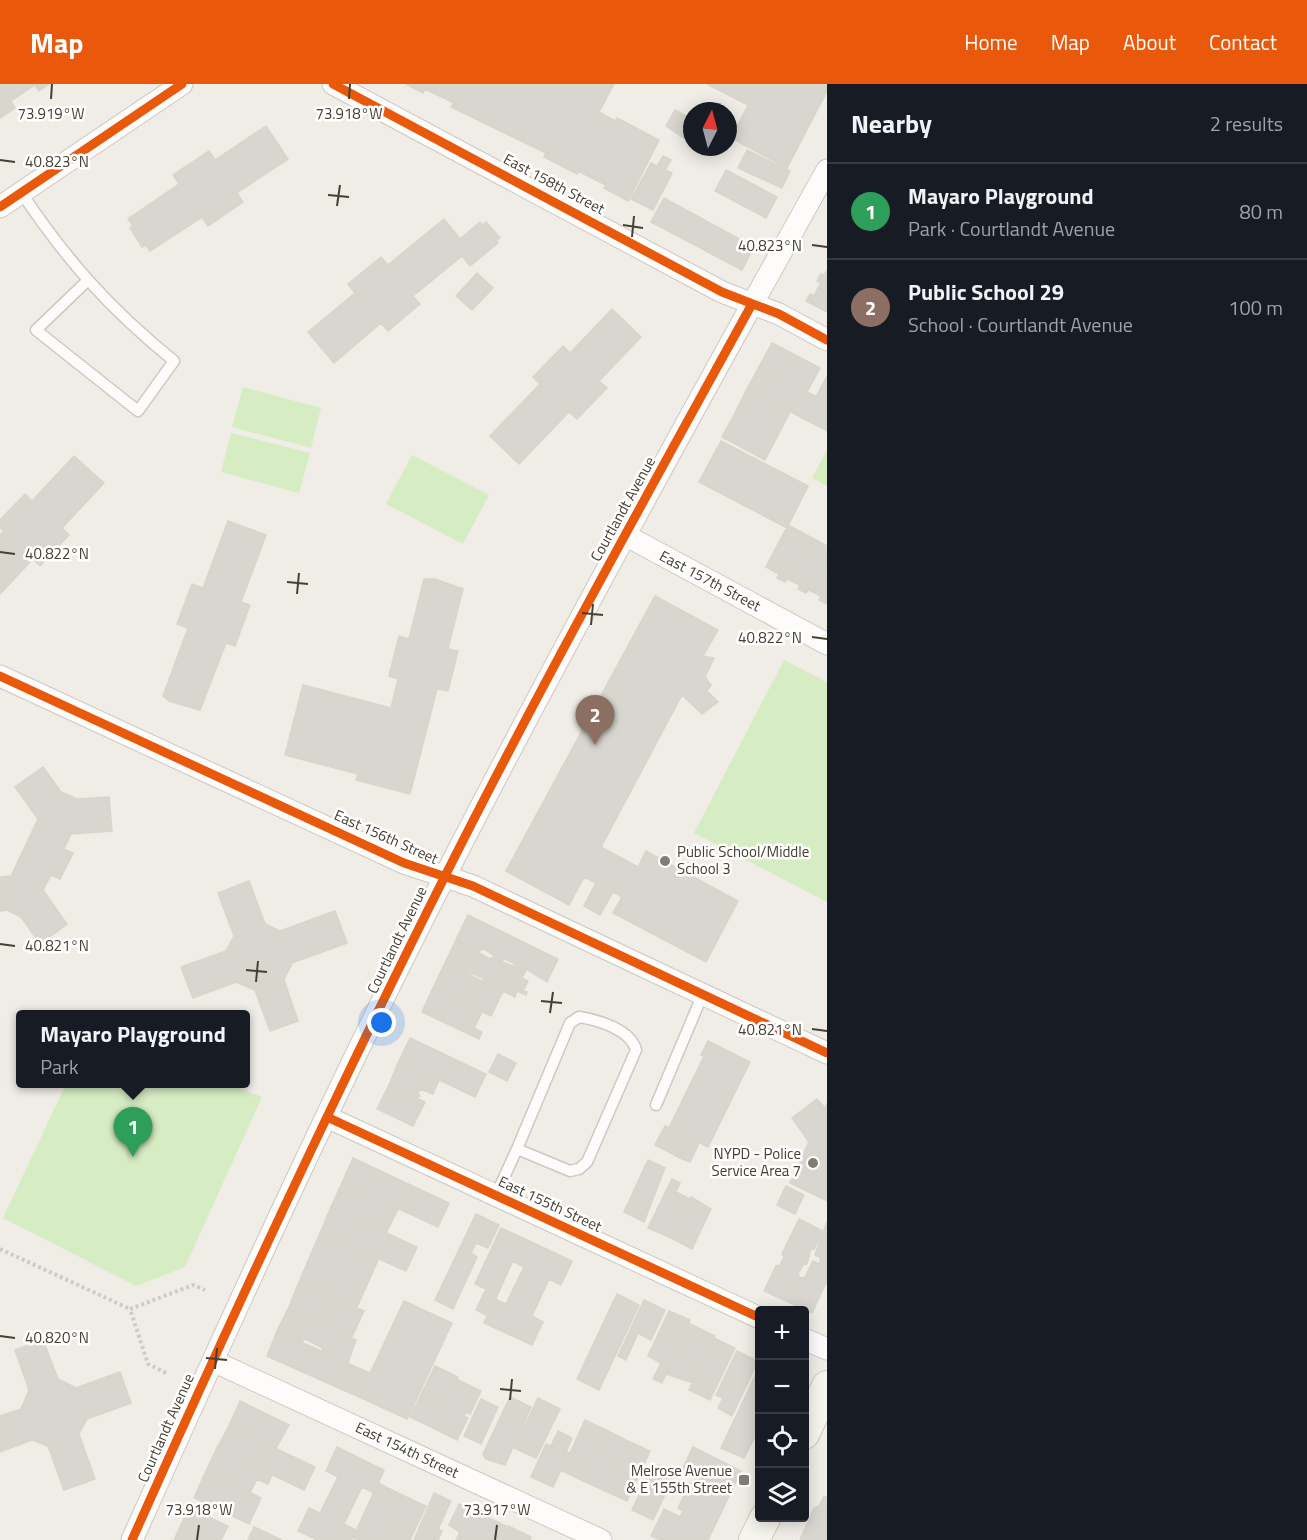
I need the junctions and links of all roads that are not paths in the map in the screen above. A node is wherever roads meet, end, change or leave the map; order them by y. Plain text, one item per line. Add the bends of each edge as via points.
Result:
1 (183, 84) edge
2 (333, 84) edge
3 (827, 170) edge
4 (21, 192) junction
5 (0, 207) edge
6 (87, 281) junction
7 (752, 304) junction
8 (827, 340) edge
9 (625, 535) junction
10 (827, 644) edge
11 (0, 676) edge
12 (444, 878) junction
13 (702, 996) junction
14 (827, 1053) edge
15 (656, 1105) dead end
16 (327, 1117) junction
17 (517, 1149) junction
18 (496, 1196) junction
19 (755, 1316) edge
20 (809, 1341) edge
21 (827, 1349) edge
22 (213, 1360) junction
23 (827, 1386) edge
24 (809, 1424) edge
25 (763, 1522) edge
26 (132, 1540) edge
27 (601, 1540) edge
28 (754, 1540) edge

1 - 4 street
2 - 7 street, East 158th Street via 722,292
3 - 7 street, Courtlandt Avenue
4 - 5 street
4 - 6 lane via 53,241
6 - 6 lane via 133,328 174,361 138,411 36,330
7 - 8 street, East 158th Street
7 - 9 street, Courtlandt Avenue
9 - 10 street, East 157th Street
9 - 12 street, Courtlandt Avenue
11 - 12 street, East 156th Street
12 - 13 street, East 156th Street via 473,886
12 - 16 street, Courtlandt Avenue
13 - 14 street, East 156th Street
13 - 15 lane
16 - 18 street, East 155th Street
16 - 22 street, Courtlandt Avenue
17 - 17 lane via 570,1023 579,1017 588,1018 627,1034 634,1041 636,1050 587,1162 570,1171
17 - 18 lane
18 - 19 street, East 155th Street
20 - 21 street
22 - 26 street, Courtlandt Avenue
22 - 27 street, East 154th Street
23 - 24 main road
25 - 28 main road

